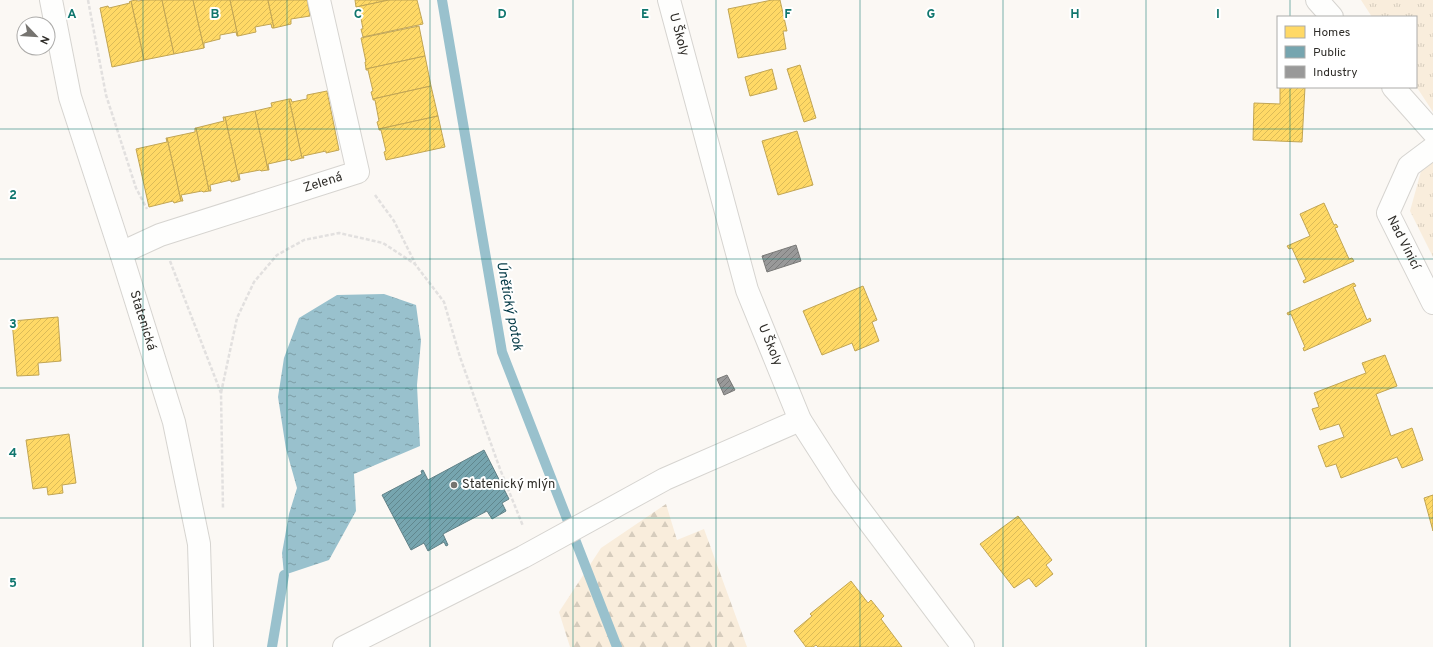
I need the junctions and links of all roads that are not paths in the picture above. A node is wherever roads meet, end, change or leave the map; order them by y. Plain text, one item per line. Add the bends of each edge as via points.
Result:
1 (51, 0) edge
2 (320, 0) edge
3 (670, 0) edge
4 (1317, 0) edge
5 (1331, 16) edge
6 (1394, 88) edge
7 (1433, 132) edge
8 (1433, 148) edge
9 (122, 253) junction
10 (1433, 303) edge
11 (800, 420) junction
12 (202, 647) edge
13 (344, 647) edge
14 (963, 647) edge

1 - 9 street, Statenická via 70,97
2 - 9 street, Zelená via 358,172 160,236
3 - 11 street, U Školy via 747,290
4 - 5 street
6 - 7 street
8 - 10 street, Nad Vinicí via 1410,166 1388,213
9 - 12 street, Statenická via 174,422 199,544
11 - 13 street via 666,479 523,557
11 - 14 street, U Školy via 843,487

